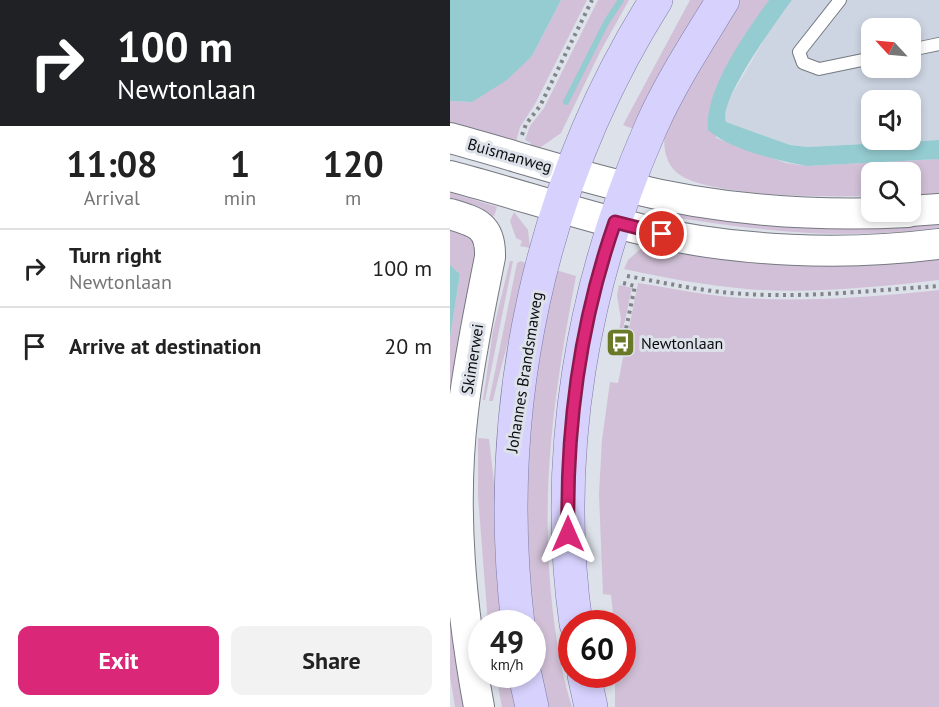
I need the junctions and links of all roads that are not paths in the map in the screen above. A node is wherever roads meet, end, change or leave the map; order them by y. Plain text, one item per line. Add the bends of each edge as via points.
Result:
1 (656, 0) edge
2 (723, 0) edge
3 (840, 0) edge
4 (939, 44) edge
5 (921, 48) edge
6 (861, 60) edge
7 (450, 138) edge
8 (571, 172) junction
9 (450, 176) edge
10 (627, 188) junction
11 (559, 206) junction
12 (939, 209) edge
13 (921, 210) edge
14 (861, 212) edge
15 (450, 214) edge
16 (615, 222) junction
17 (939, 244) edge
18 (516, 610) edge
19 (575, 610) edge
20 (528, 688) edge
21 (587, 688) edge
22 (479, 707) edge
23 (532, 707) edge
24 (591, 707) edge

1 - 8 main road, Johannes Brandsmaweg via 599,105
2 - 10 main road via 680,70
3 - 6 lane via 799,52 803,63 819,69
4 - 5 lane
7 - 8 street, Buismanweg
8 - 10 street, Buismanweg
8 - 11 main road, Johannes Brandsmaweg
9 - 11 street
10 - 14 street via 752,209
10 - 16 main road
11 - 16 street
11 - 18 main road, Johannes Brandsmaweg via 543,257 524,352 511,461 512,573
12 - 13 street
15 - 22 street, Skimerwei via 478,224 490,244 463,411 458,504 462,596
16 - 17 street via 662,234 791,249 864,250
16 - 19 main road via 592,298 573,412 568,521
20 - 23 main road
21 - 24 main road

